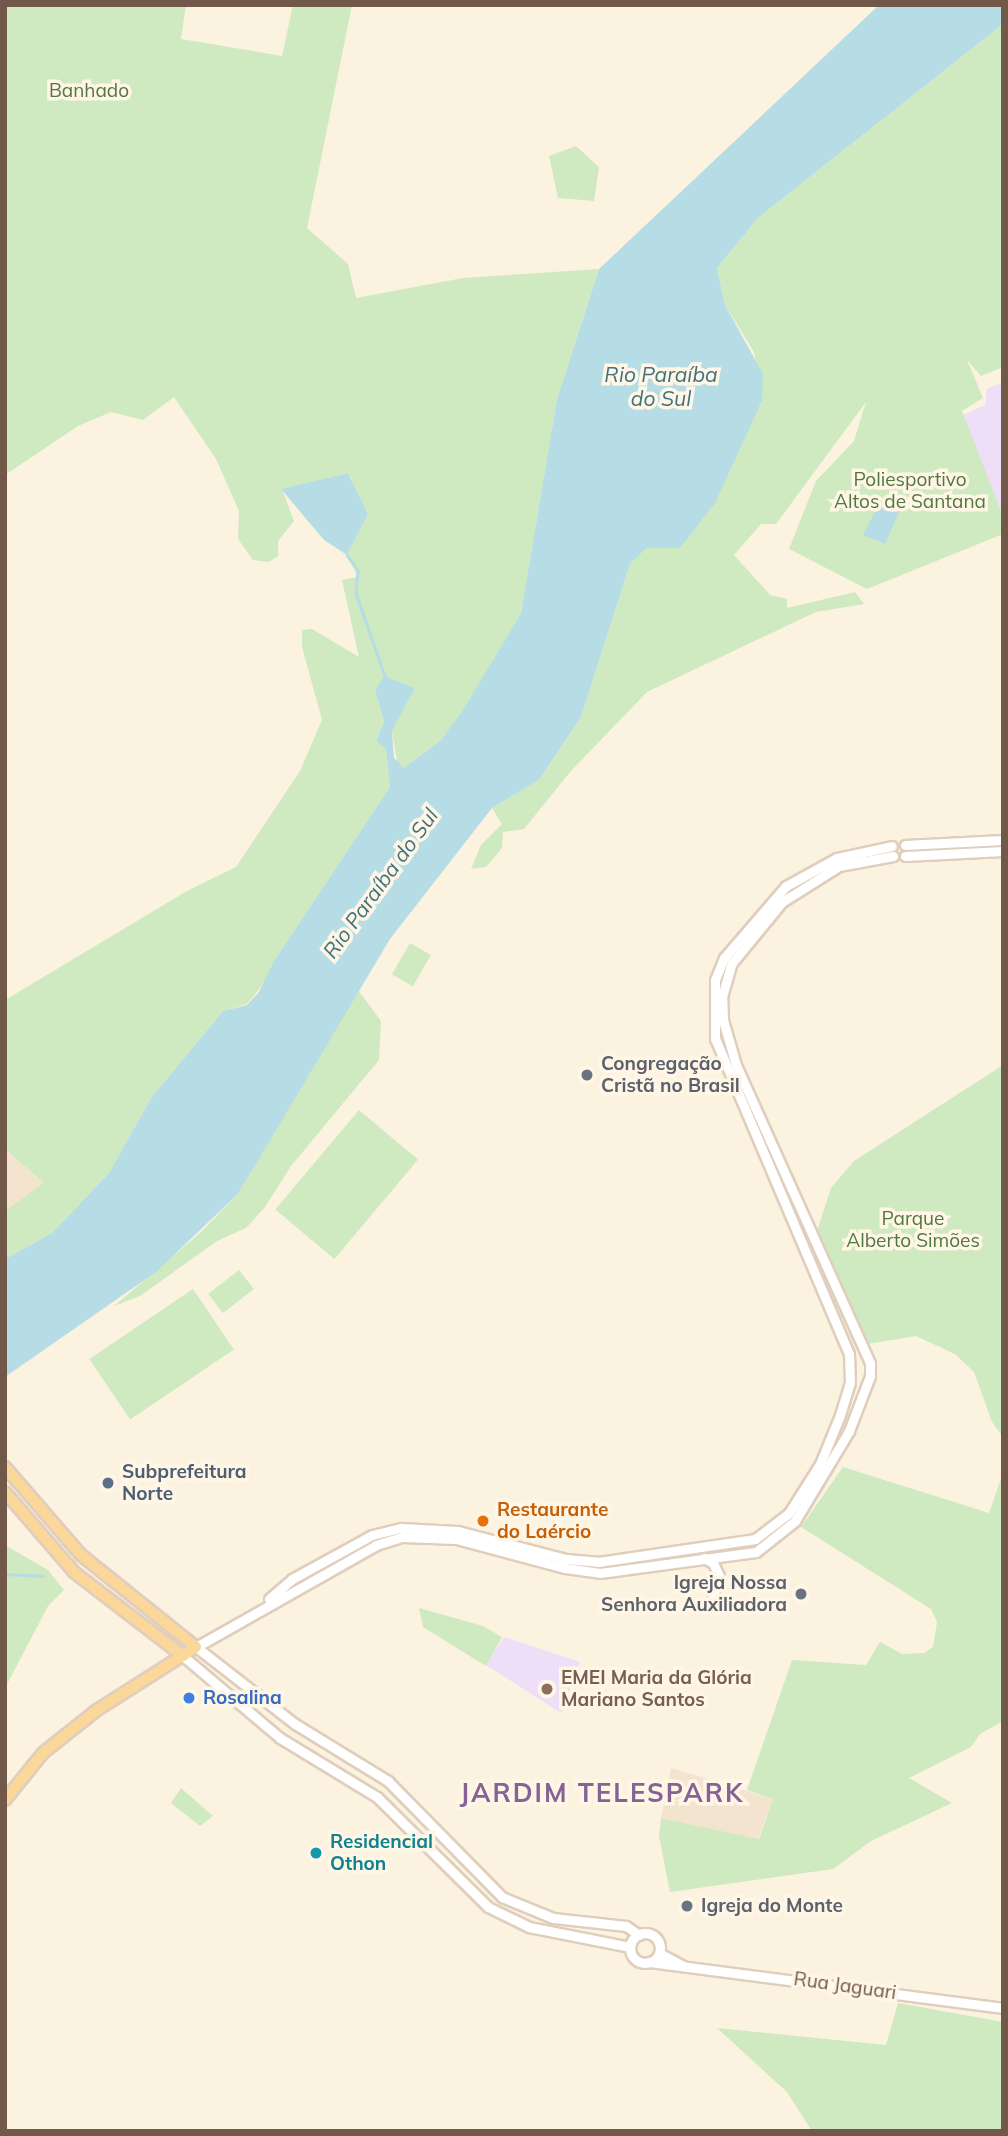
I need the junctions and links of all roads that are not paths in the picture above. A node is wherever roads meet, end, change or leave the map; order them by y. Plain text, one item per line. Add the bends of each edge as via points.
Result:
1 (1003, 839) edge
2 (905, 845) junction
3 (892, 846) junction
4 (1003, 850) edge
5 (893, 856) junction
6 (905, 856) junction
7 (864, 1349) junction
8 (849, 1354) junction
9 (850, 1382) junction
10 (867, 1385) junction
11 (5, 1467) edge
12 (5, 1492) edge
13 (702, 1557) junction
14 (712, 1601) dead end
15 (254, 1611) junction
16 (196, 1647) junction
17 (183, 1656) junction
18 (5, 1800) edge
19 (440, 1829) junction
20 (424, 1842) junction
21 (457, 1851) junction
22 (444, 1862) junction
23 (639, 1934) junction
24 (630, 1947) junction
25 (659, 1953) junction
26 (650, 1962) junction
27 (688, 1968) junction
28 (1003, 2008) edge

1 - 2 street
2 - 3 street
2 - 6 street
3 - 5 street
3 - 8 street via 837,858 786,886 724,958 712,1005 715,1039
4 - 6 street
5 - 6 street
5 - 7 street via 839,866 782,902 732,963 722,998 723,1020 736,1065
7 - 8 street
7 - 10 street via 870,1363
8 - 9 street
9 - 10 street
9 - 15 street via 820,1464 798,1503 755,1539 598,1562 566,1559 458,1531 401,1528 372,1535 292,1579
10 - 13 street via 849,1431 804,1510 756,1552
11 - 16 main road via 81,1555
12 - 17 main road via 74,1572
13 - 14 street via 713,1563 719,1576
13 - 15 street via 600,1573 456,1539 403,1537 376,1545
15 - 16 street
16 - 17 main road
16 - 19 street via 295,1724 388,1781
17 - 18 main road via 97,1710 43,1753
17 - 20 street via 263,1726 377,1797
19 - 20 street via 435,1840
19 - 21 street
20 - 22 street
21 - 22 street via 447,1854
21 - 23 street via 483,1883 528,1910 553,1918 626,1926
22 - 24 street via 475,1896 510,1919
23 - 24 street
23 - 25 street via 649,1934 659,1943
24 - 26 street via 633,1956
25 - 26 street
25 - 27 street, Rua Jaguari
26 - 27 street, Rua Jaguari
27 - 28 street, Rua Jaguari

